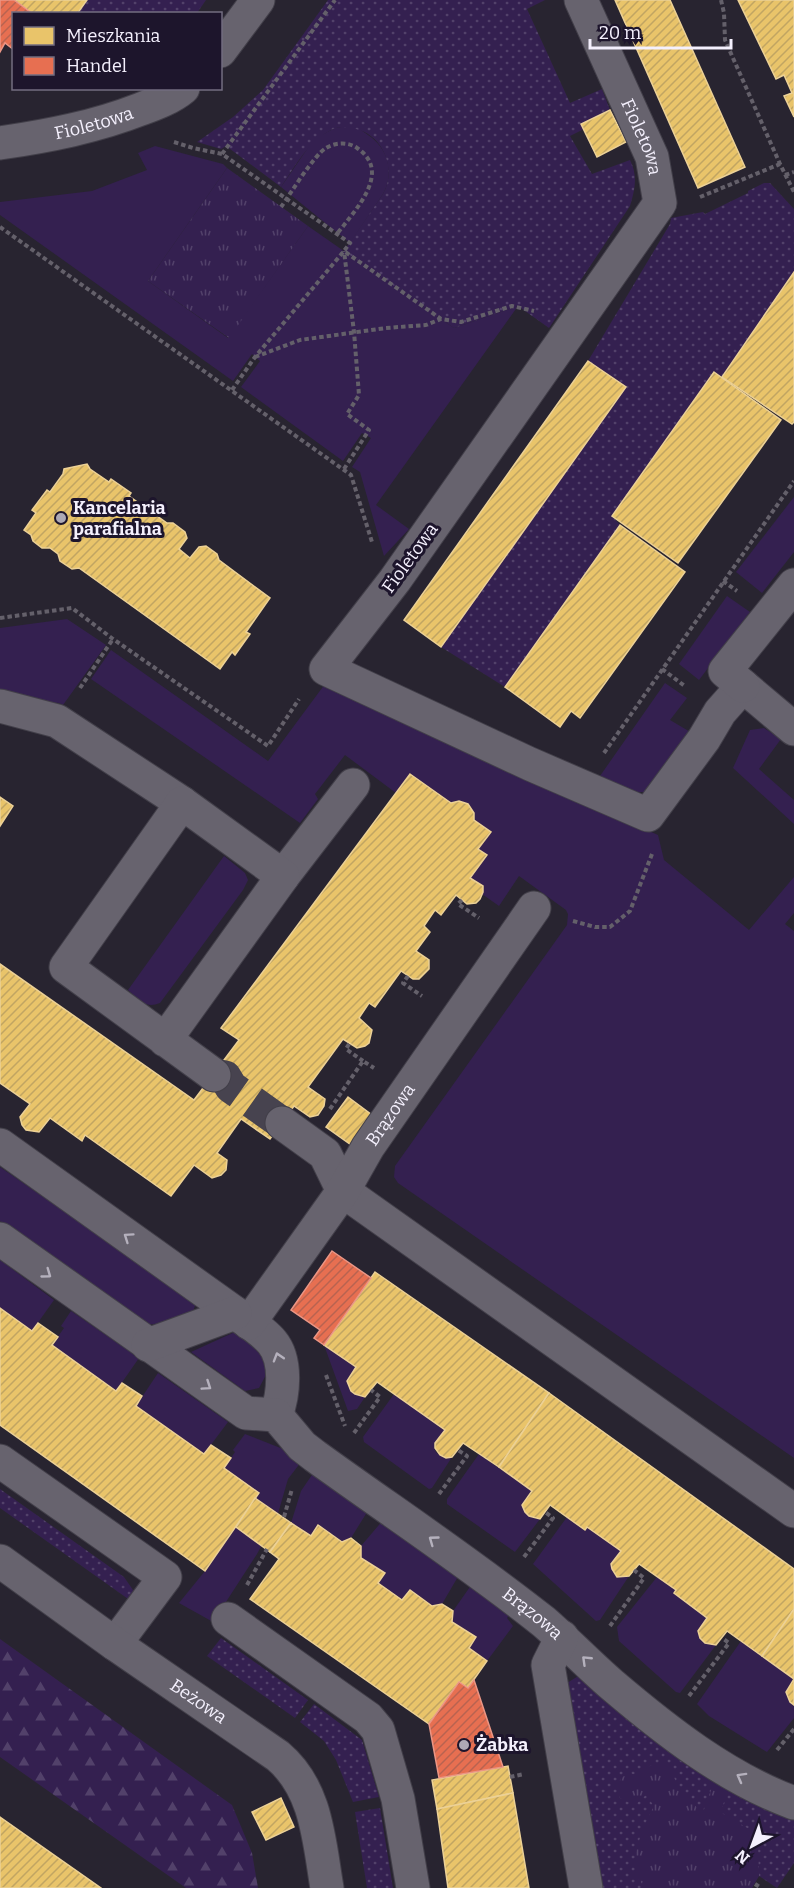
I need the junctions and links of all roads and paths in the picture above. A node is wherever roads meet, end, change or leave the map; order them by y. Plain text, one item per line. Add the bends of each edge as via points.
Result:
1 (258, 0) edge
2 (335, 0) edge
3 (581, 0) edge
4 (721, 0) edge
5 (222, 48) edge
6 (179, 90) edge
7 (170, 140) dead end
8 (0, 143) edge
9 (222, 154) junction
10 (780, 164) junction
11 (794, 172) edge
12 (785, 175) junction
13 (794, 192) edge
14 (702, 197) dead end
15 (286, 199) junction
16 (281, 207) dead end
17 (0, 227) edge
18 (337, 234) junction
19 (344, 251) junction
20 (544, 309) dead end
21 (441, 319) junction
22 (354, 332) junction
23 (255, 357) junction
24 (232, 390) junction
25 (344, 469) junction
26 (794, 481) edge
27 (395, 580) junction
28 (723, 581) junction
29 (794, 585) edge
30 (738, 592) dead end
31 (0, 618) edge
32 (113, 639) junction
33 (662, 669) junction
34 (86, 679) dead end
35 (685, 686) dead end
36 (743, 686) junction
37 (0, 706) edge
38 (294, 706) dead end
39 (794, 729) edge
40 (352, 785) dead end
41 (581, 785) junction
42 (182, 803) junction
43 (655, 844) dead end
44 (283, 876) junction
45 (534, 908) dead end
46 (567, 919) dead end
47 (408, 976) dead end
48 (430, 1002) dead end
49 (165, 1040) junction
50 (350, 1044) dead end
51 (363, 1061) dead end
52 (214, 1075) tunnel mouth
53 (345, 1087) dead end
54 (350, 1091) dead end
55 (282, 1123) tunnel mouth
56 (0, 1146) edge
57 (343, 1191) junction
58 (0, 1239) edge
59 (242, 1318) junction
60 (148, 1345) junction
61 (323, 1367) dead end
62 (371, 1390) dead end
63 (276, 1414) junction
64 (346, 1428) dead end
65 (350, 1438) dead end
66 (458, 1450) dead end
67 (0, 1461) edge
68 (293, 1487) dead end
69 (435, 1500) dead end
70 (794, 1511) edge
71 (545, 1512) dead end
72 (284, 1517) dead end
73 (528, 1552) dead end
74 (0, 1561) edge
75 (634, 1570) dead end
76 (228, 1619) dead end
77 (604, 1634) dead end
78 (562, 1638) junction
79 (722, 1638) dead end
80 (115, 1644) junction
81 (688, 1698) dead end
82 (794, 1729) edge
83 (775, 1752) dead end
84 (794, 1803) edge
85 (755, 1884) dead end
86 (327, 1888) edge
87 (413, 1888) edge
88 (586, 1888) edge
89 (761, 1888) edge

1 - 5 street
2 - 9 path
3 - 27 street, Fioletowa via 652,157 660,203
4 - 10 path via 725,40
6 - 8 street, Fioletowa via 116,119
7 - 9 path
9 - 15 path
10 - 12 path
10 - 14 path
11 - 12 path
12 - 13 path
15 - 16 path
15 - 18 path
15 - 18 path via 325,148 339,143 364,152 373,177
17 - 24 path
18 - 19 path via 350,243
19 - 21 path
19 - 22 path
19 - 23 path
20 - 21 path via 535,312 512,306 461,322
21 - 22 path via 426,325
22 - 23 path via 300,340
22 - 25 path via 359,394 347,414 369,430
23 - 24 path
24 - 25 path
25 - 27 path via 351,475 378,563
26 - 28 path
27 - 41 street, Fioletowa via 326,669
28 - 30 path
28 - 33 path
29 - 36 street via 725,671
31 - 32 path via 72,608
32 - 34 path
32 - 38 path via 268,746
33 - 35 path
33 - 41 path
36 - 39 street
36 - 41 street, Fioletowa via 720,712 648,815
37 - 42 street via 57,721
40 - 44 street
42 - 44 street
42 - 49 street via 66,967
43 - 46 path via 630,911 610,927
44 - 49 street
45 - 57 street, Brązowa via 368,1147
47 - 48 path via 403,983
49 - 52 street
50 - 51 path via 346,1049
53 - 54 path
55 - 57 street via 325,1154
59 -> 56 street
57 - 59 street, Brązowa
57 - 70 street
58 -> 60 street
59 - 60 street
63 -> 59 street via 282,1390 280,1360 273,1342
60 -> 63 street via 246,1413
61 - 64 path
62 - 65 path via 380,1397
78 -> 63 street, Brązowa via 513,1598 302,1446
66 - 69 path via 467,1456
67 - 80 street via 165,1577
68 - 72 path
71 - 73 path via 554,1518
74 - 80 street, Beżowa
75 - 77 path via 644,1578
76 - 87 street via 368,1718 378,1730 398,1799
84 -> 78 street, Brązowa via 728,1770 674,1735
78 - 88 street via 548,1665
79 - 81 path via 729,1642
80 - 86 street, Beżowa via 291,1767 302,1782 315,1815
82 - 83 path
85 - 89 path

